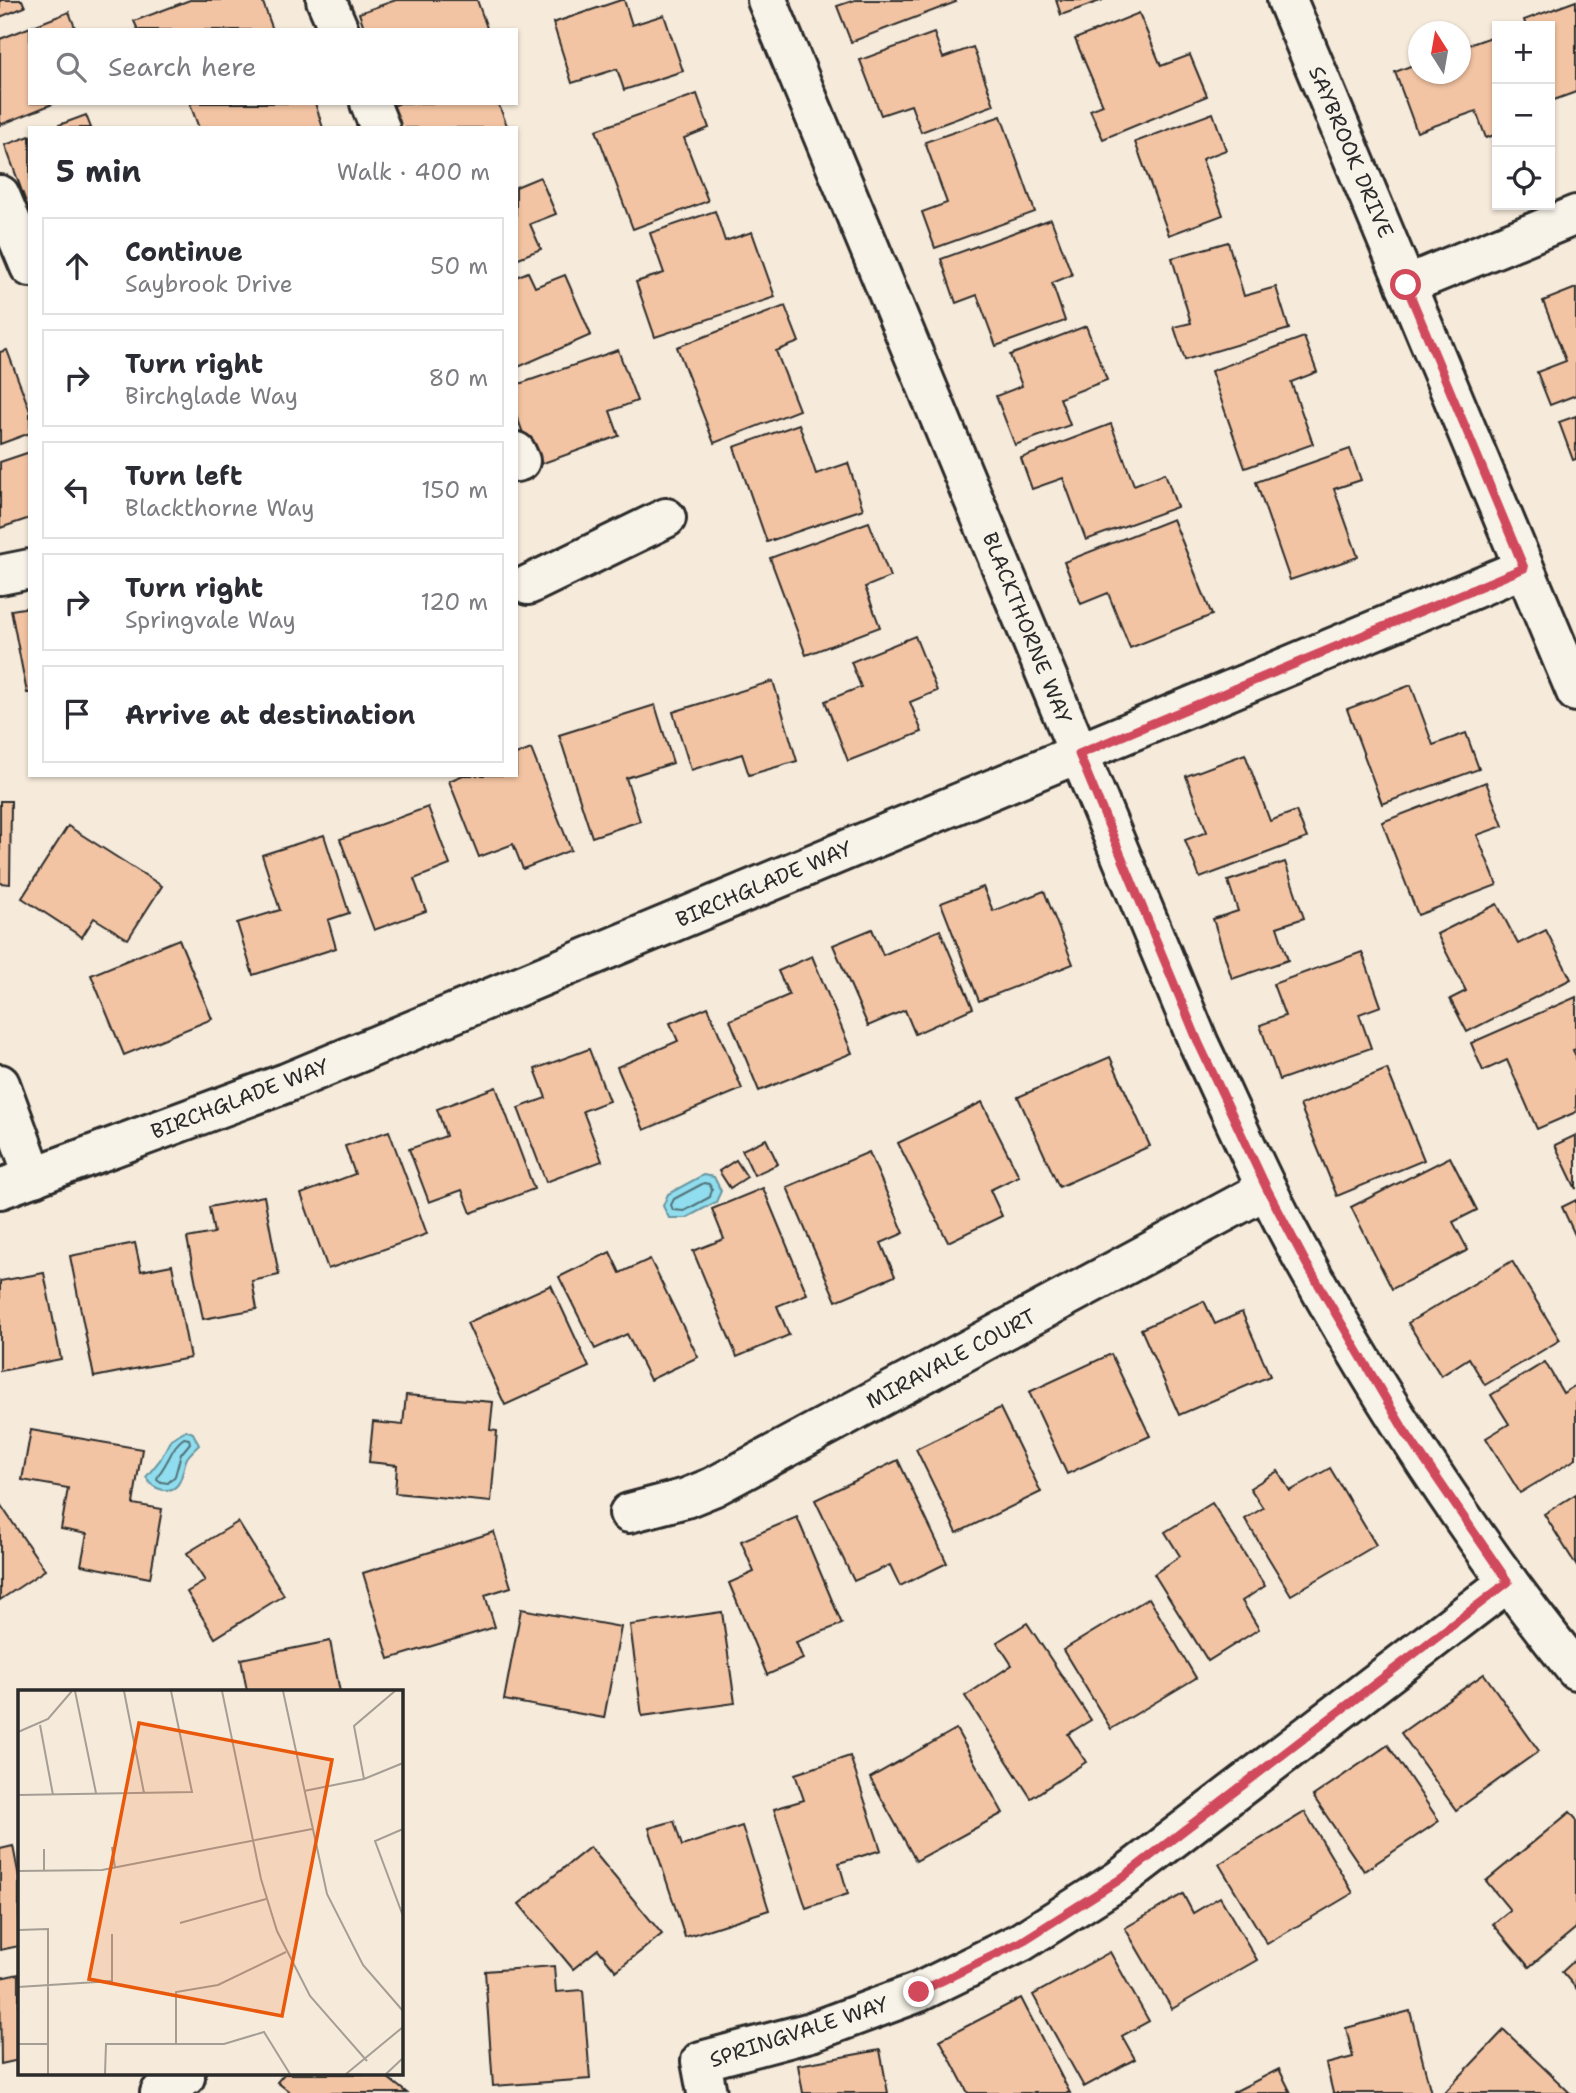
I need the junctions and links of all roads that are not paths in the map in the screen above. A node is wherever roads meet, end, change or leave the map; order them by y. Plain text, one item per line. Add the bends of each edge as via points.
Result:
1 (326, 0) edge
2 (767, 0) edge
3 (1287, 0) edge
4 (338, 28) edge
5 (371, 105) edge
6 (379, 126) edge
7 (0, 195) edge
8 (1576, 215) edge
9 (28, 262) edge
10 (1406, 285) junction
11 (666, 518) dead end
12 (1524, 568) junction
13 (28, 569) edge
14 (0, 575) edge
15 (520, 576) edge
16 (1576, 692) edge
17 (1079, 754) junction
18 (0, 1084) edge
19 (17, 1183) edge
20 (1267, 1189) junction
21 (629, 1513) dead end
22 (1508, 1582) junction
23 (1576, 1670) edge
24 (185, 2076) edge
25 (160, 2093) edge
26 (707, 2093) edge

1 - 4 street
2 - 17 street, BLACKTHORNE WAY
3 - 10 street, SAYBROOK DRIVE
5 - 6 street
7 - 9 street
8 - 10 street
10 - 12 street, SAYBROOK DRIVE
11 - 15 street
12 - 16 street, SAYBROOK DRIVE
12 - 17 street, BIRCHGLADE WAY
13 - 14 street
17 - 19 street, BIRCHGLADE WAY via 286,1083
17 - 20 street, BLACKTHORNE WAY via 1199,1044
18 - 19 street
20 - 21 street, MIRAVALE COURT via 713,1487
20 - 22 street, BLACKTHORNE WAY via 1404,1430
22 - 23 street, BLACKTHORNE WAY
22 - 26 street, SPRINGVALE WAY via 1119,1880 1021,1942 919,1992 811,2032 701,2061
24 - 25 street

